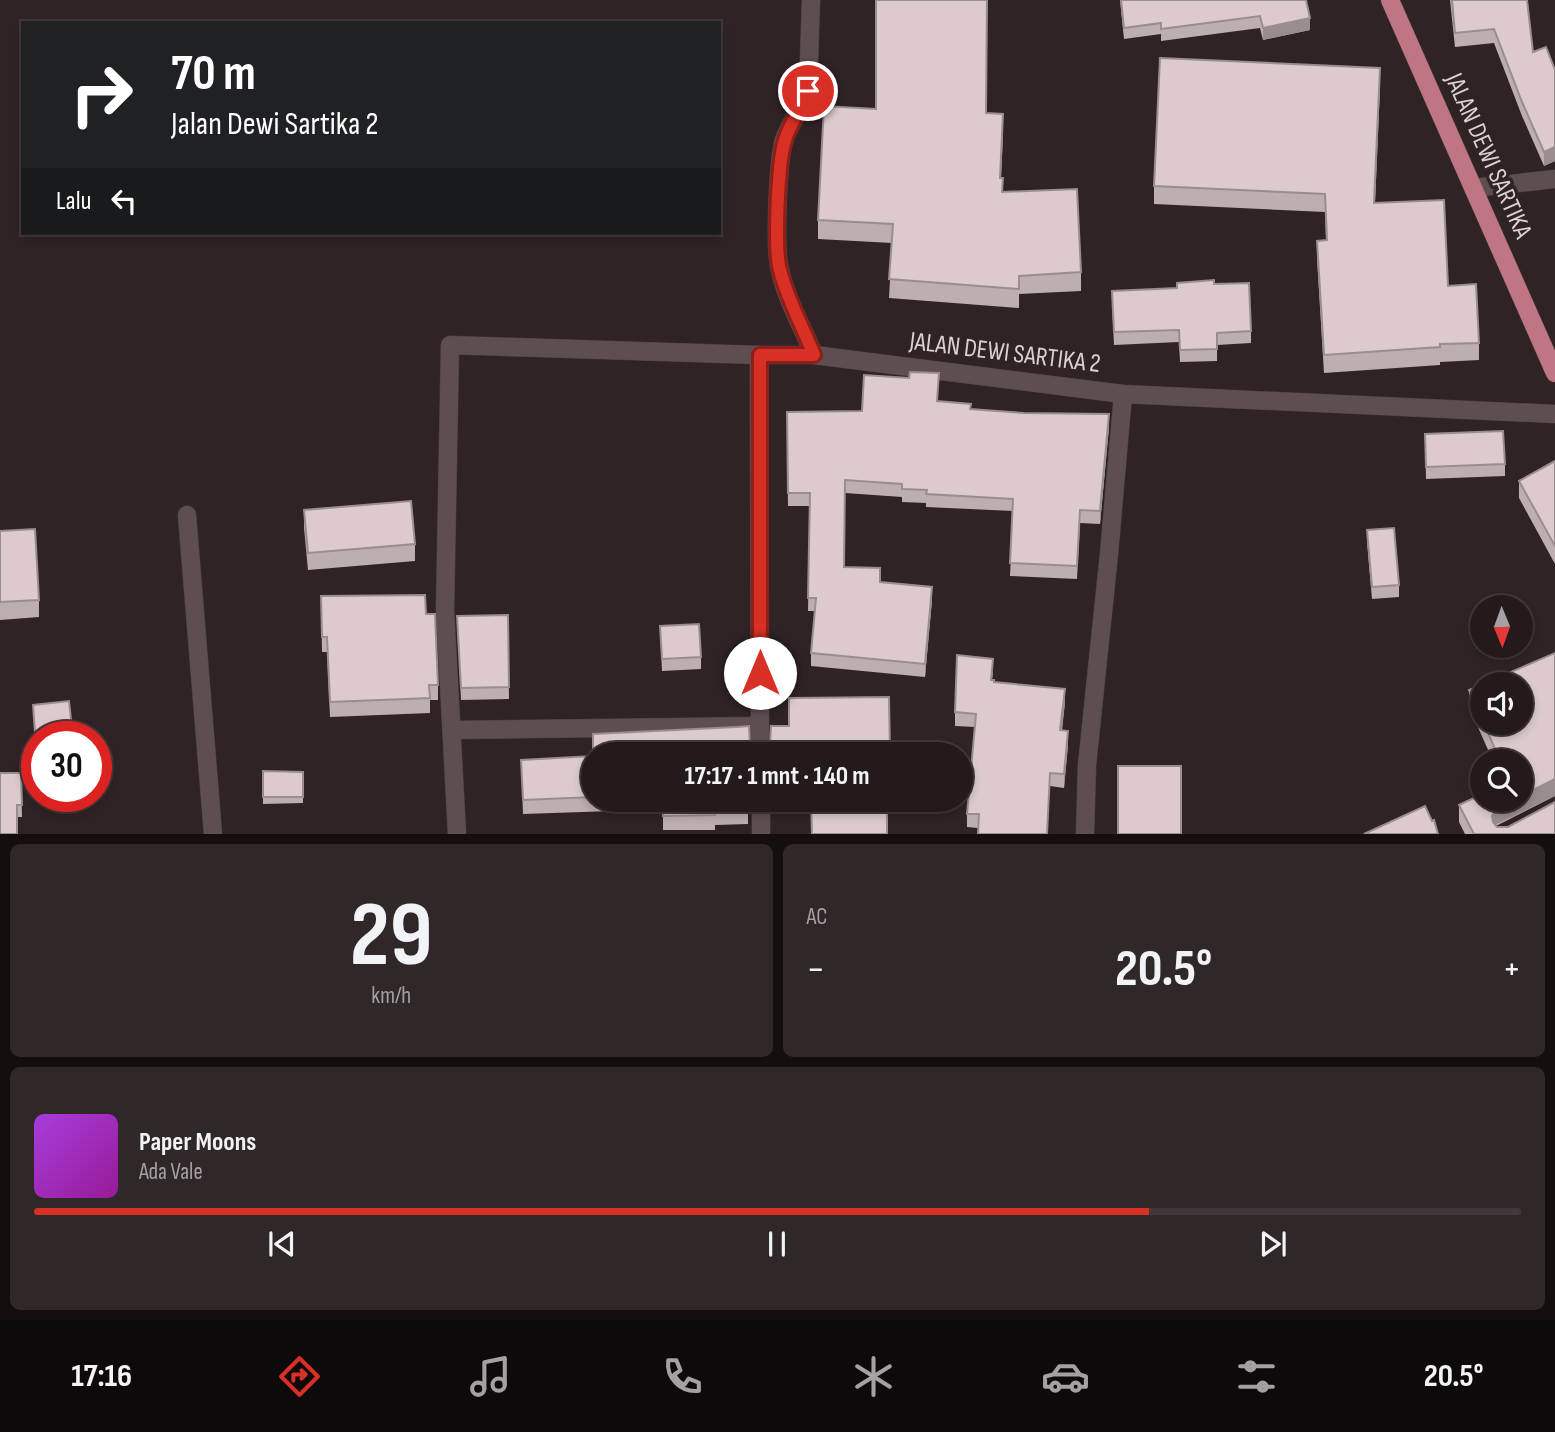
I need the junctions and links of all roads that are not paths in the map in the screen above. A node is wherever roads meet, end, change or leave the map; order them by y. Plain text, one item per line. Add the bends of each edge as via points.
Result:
1 (811, 0) edge
2 (1390, 0) edge
3 (1555, 179) edge
4 (1473, 188) junction
5 (760, 355) junction
6 (814, 355) junction
7 (1555, 373) edge
8 (1123, 394) junction
9 (1555, 414) edge
10 (187, 515) dead end
11 (760, 726) junction
12 (452, 730) junction
13 (760, 742) edge
14 (761, 812) edge
15 (213, 834) edge
16 (457, 834) edge
17 (761, 834) edge
18 (1085, 834) edge

1 - 6 street via 808,91 789,128 782,155 777,251 784,282
2 - 4 main road, JALAN DEWI SARTIKA
3 - 4 street
4 - 7 main road, JALAN DEWI SARTIKA
5 - 6 street, JALAN DEWI SARTIKA 2
5 - 11 street
5 - 12 street, JALAN DEWI SARTIKA 2 via 450,345 445,610
6 - 8 street, JALAN DEWI SARTIKA 2
8 - 9 street, JALAN DEWI SARTIKA 2
8 - 18 street via 1087,765
10 - 15 street
11 - 12 street
11 - 13 street
12 - 16 street
14 - 17 street

